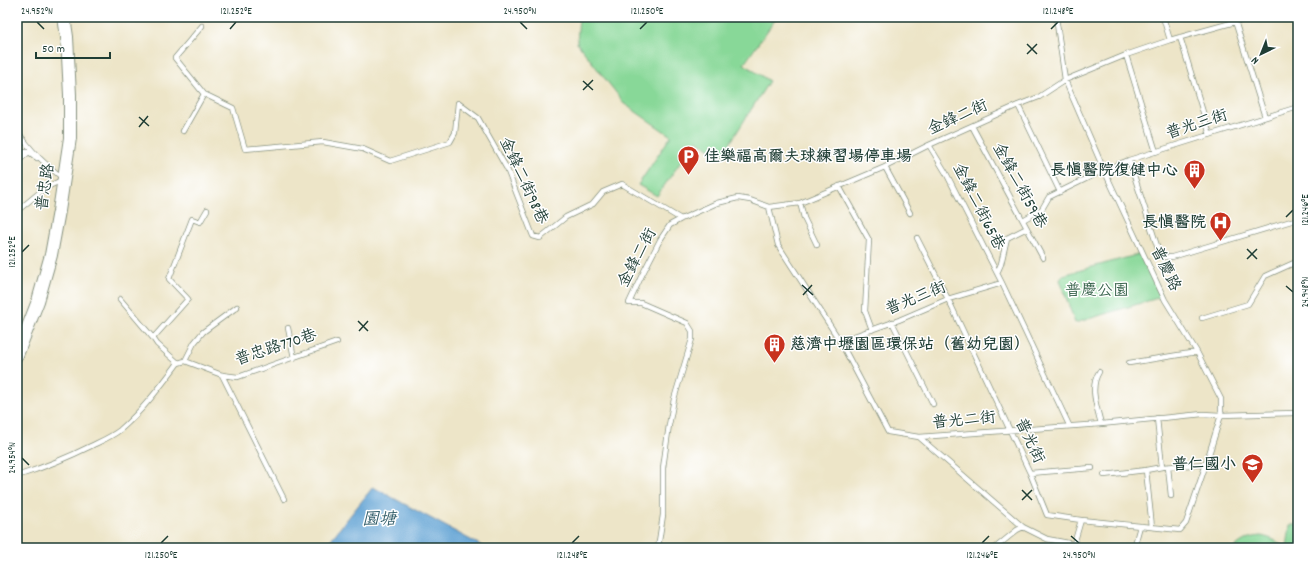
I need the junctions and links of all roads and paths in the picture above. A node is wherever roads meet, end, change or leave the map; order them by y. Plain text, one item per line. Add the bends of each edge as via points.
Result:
1 (64, 17) edge
2 (1056, 17) edge
3 (1163, 17) edge
4 (1253, 17) edge
5 (1235, 21) junction
6 (202, 26) dead end
7 (1180, 38) junction
8 (1170, 40) junction
9 (1126, 55) junction
10 (1065, 80) junction
11 (204, 94) junction
12 (1018, 105) junction
13 (1298, 107) edge
14 (1265, 117) junction
15 (972, 126) junction
16 (17, 130) edge
17 (183, 131) dead end
18 (1210, 134) junction
19 (929, 145) junction
20 (17, 152) edge
21 (29, 152) junction
22 (1156, 152) junction
23 (1129, 160) junction
24 (41, 161) junction
25 (17, 162) edge
26 (885, 167) junction
27 (1104, 170) junction
28 (64, 179) junction
29 (839, 186) junction
30 (1060, 192) junction
31 (800, 203) junction
32 (769, 207) junction
33 (17, 210) edge
34 (207, 210) dead end
35 (910, 213) dead end
36 (681, 218) junction
37 (1023, 220) junction
38 (1298, 220) edge
39 (1027, 228) junction
40 (917, 238) dead end
41 (817, 244) dead end
42 (1298, 256) edge
43 (1043, 258) dead end
44 (997, 273) junction
45 (1002, 283) junction
46 (120, 299) dead end
47 (948, 299) junction
48 (237, 307) dead end
49 (1202, 318) dead end
50 (892, 322) junction
51 (288, 328) dead end
52 (872, 330) junction
53 (153, 338) junction
54 (840, 341) junction
55 (337, 342) dead end
56 (1196, 352) junction
57 (17, 355) edge
58 (294, 358) junction
59 (185, 361) junction
60 (178, 363) junction
61 (1129, 363) dead end
62 (1099, 372) dead end
63 (222, 375) junction
64 (933, 404) dead end
65 (1298, 413) edge
66 (1221, 415) junction
67 (1157, 418) junction
68 (1100, 424) junction
69 (1069, 425) junction
70 (1010, 430) junction
71 (919, 438) junction
72 (1206, 464) junction
73 (1162, 467) junction
74 (1168, 467) junction
75 (1092, 468) dead end
76 (1146, 470) junction
77 (1030, 473) junction
78 (1104, 475) dead end
79 (17, 476) edge
80 (1171, 496) dead end
81 (284, 499) dead end
82 (1081, 520) junction
83 (1023, 526) junction
84 (1140, 526) junction
85 (1152, 527) junction
86 (1073, 546) edge
87 (658, 548) edge
88 (996, 548) edge
89 (1134, 548) edge

1 - 28 street, 普忠路 via 70,95 70,138
2 - 10 lane, 普慶路
3 - 8 lane
4 - 5 lane, 金鋒二街
5 - 7 lane, 金鋒二街
5 - 14 lane
6 - 11 lane, 金鋒二街98巷 via 175,58
7 - 8 lane, 金鋒二街
7 - 18 lane
8 - 9 lane, 金鋒二街
9 - 10 lane, 金鋒二街
9 - 22 lane
10 - 12 lane, 金鋒二街 via 1039,97
10 - 27 lane, 普慶路
11 - 17 lane
11 - 36 lane, 金鋒二街98巷 via 233,108 245,149 323,142 363,149 390,161 450,142 455,133 458,104 478,118 507,169 533,236 540,238 566,217 594,204 604,192 622,184
12 - 15 lane, 金鋒二街
12 - 30 lane
13 - 14 lane, 普光三街
14 - 18 lane, 普光三街
15 - 19 lane, 金鋒二街
15 - 37 lane, 金鋒二街59巷
16 - 24 lane
18 - 22 lane, 普光三街
19 - 26 lane, 金鋒二街
19 - 44 lane, 金鋒二街65巷
20 - 21 lane
21 - 24 lane
21 - 25 lane
22 - 23 lane, 普光三街
23 - 27 lane, 普光三街
23 - 38 lane via 1159,252 1165,257
24 - 28 lane
26 - 29 lane, 金鋒二街
26 - 35 lane
27 - 30 lane, 普光三街
27 - 56 lane, 普慶路 via 1165,300
28 - 33 lane via 45,188
28 - 57 street, 普忠路 via 38,301
29 - 31 lane, 金鋒二街
29 - 52 lane via 869,240 865,311
30 - 37 lane, 普光三街 via 1049,197 1042,209
31 - 32 lane, 金鋒二街
31 - 41 lane via 804,218
32 - 36 lane, 金鋒二街 via 738,198 717,203
32 - 54 lane, 普光二街 via 778,245
34 - 53 lane via 200,222 192,219 169,279 188,299
36 - 87 lane, 金鋒二街 via 670,225 660,240 629,303 641,303 677,318 687,323 692,332 669,425 663,468 663,515
37 - 39 lane, 金鋒二街59巷
39 - 43 lane, 金鋒二街59巷
39 - 44 lane via 1007,238
40 - 47 lane, 普光街
42 - 49 lane via 1296,262 1266,276 1248,304
44 - 45 lane, 金鋒二街65巷
45 - 47 lane, 普光三街
45 - 69 lane, 金鋒二街65巷
46 - 53 lane
47 - 50 lane, 普光三街
47 - 70 lane, 普光街
48 - 59 lane via 203,332
50 - 52 lane, 普光三街
50 - 64 lane
51 - 58 lane
52 - 54 lane, 普光三街
53 - 60 lane
54 - 71 lane, 普光二街 via 888,432
55 - 58 lane, 普忠路770巷
56 - 61 lane
56 - 66 lane, 普慶路 via 1221,399
58 - 63 lane, 普忠路770巷 via 238,377
59 - 60 lane
59 - 63 lane, 普忠路770巷
60 - 79 lane via 139,411 119,430 71,456
62 - 68 lane via 1095,379 1094,391
63 - 81 lane
65 - 66 lane, 普光二街
66 - 67 lane, 普光二街
66 - 72 lane
67 - 68 lane, 普光二街
67 - 73 lane
68 - 69 lane, 普光二街
69 - 70 lane, 普光二街
70 - 71 lane, 普光二街
70 - 77 lane, 普光街
71 - 83 lane
72 - 74 lane
72 - 85 lane, 普光街 via 1186,523 1180,530
73 - 74 lane
73 - 76 lane
74 - 80 lane
75 - 77 lane
76 - 78 lane
76 - 85 lane
77 - 82 lane, 普光街 via 1047,515
82 - 84 lane, 普光街
82 - 86 lane
83 - 86 lane via 1048,539
83 - 88 lane
84 - 85 lane, 普光街
84 - 89 lane

